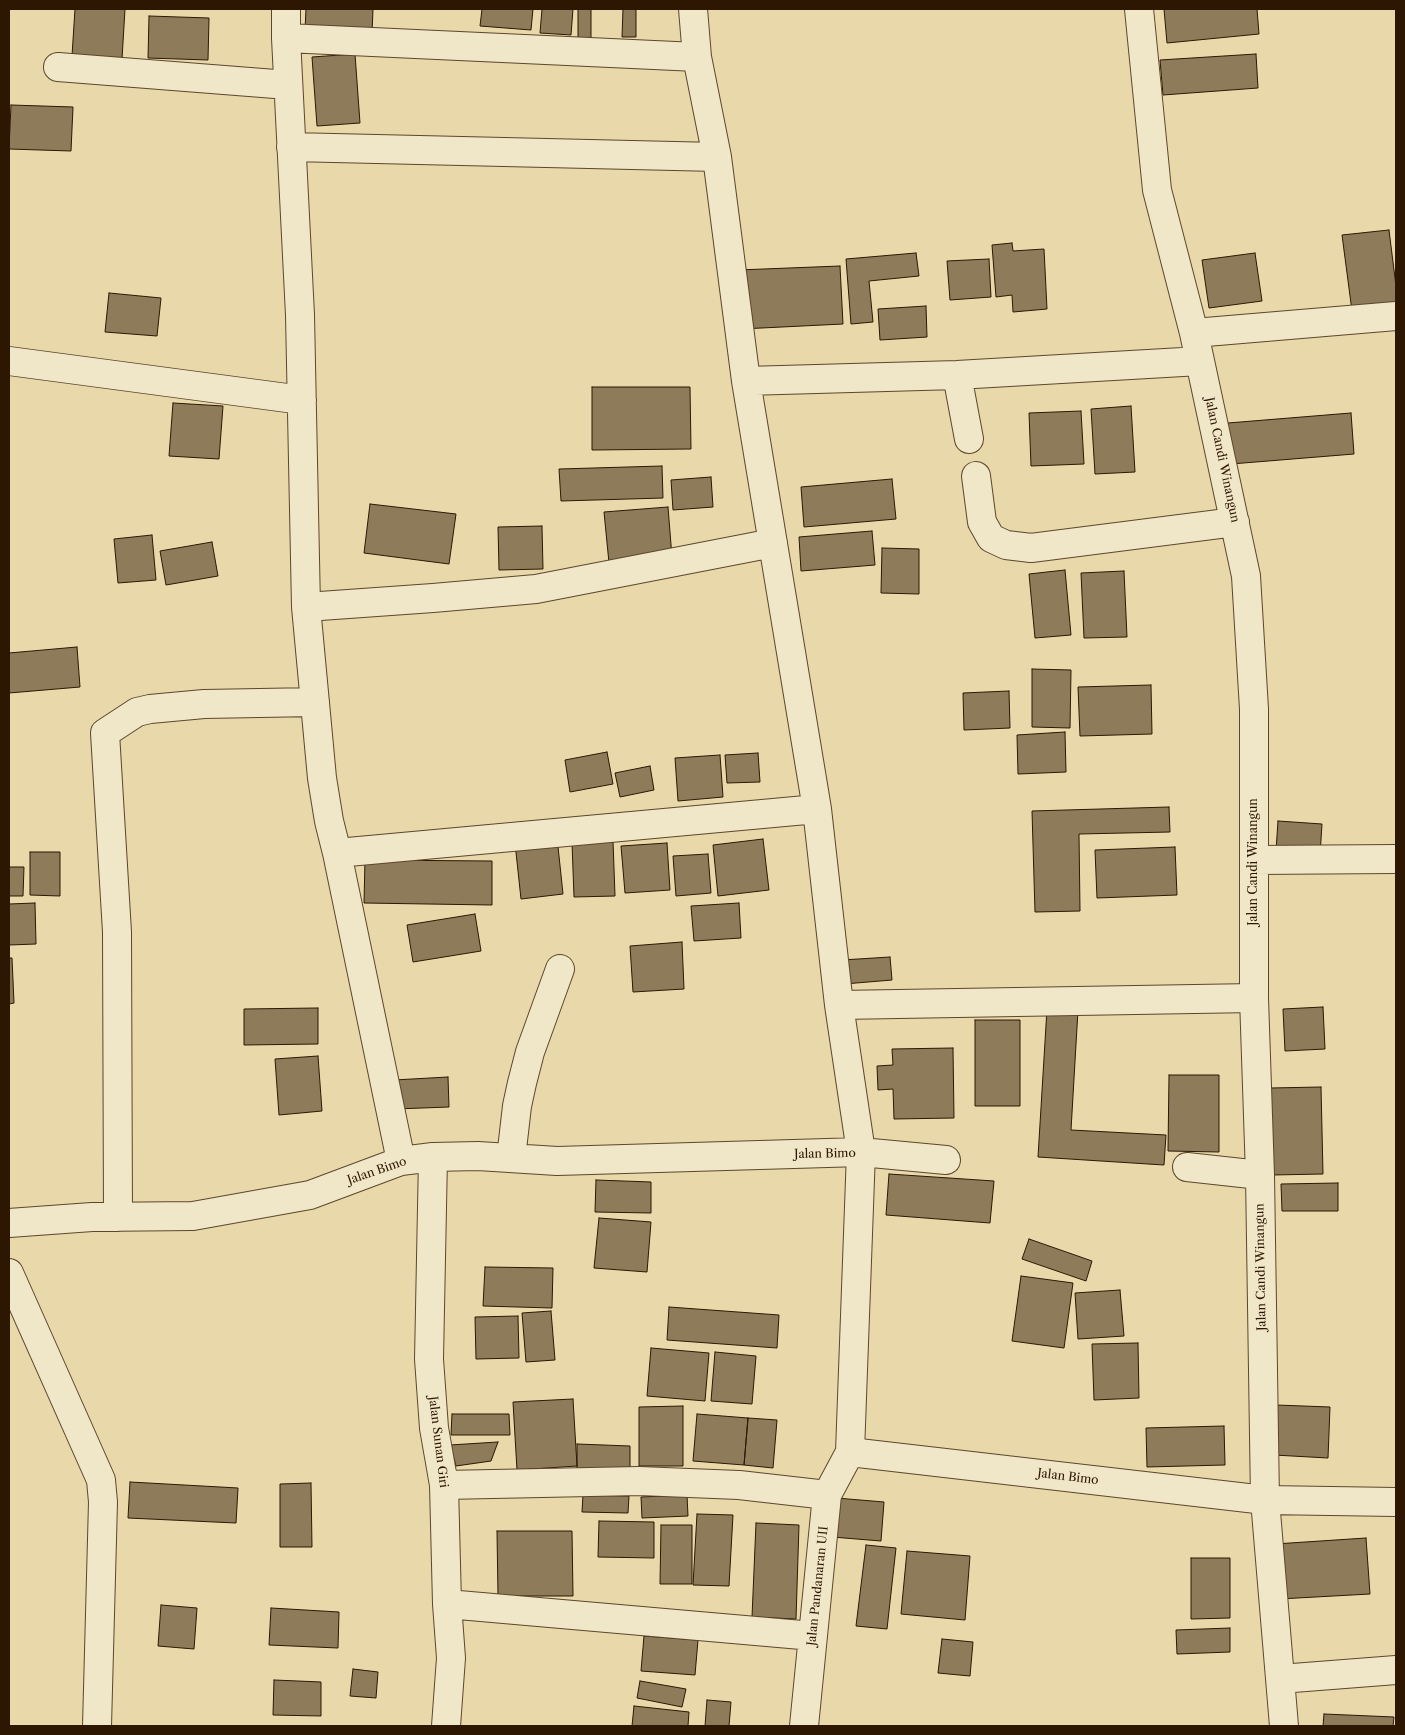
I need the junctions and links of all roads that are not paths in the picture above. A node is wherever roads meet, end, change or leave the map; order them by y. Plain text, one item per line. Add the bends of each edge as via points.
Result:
1 (286, 9) edge
2 (693, 9) edge
3 (1139, 9) edge
4 (286, 38) junction
5 (697, 58) junction
6 (58, 67) dead end
7 (288, 85) junction
8 (292, 147) junction
9 (717, 157) junction
10 (1396, 316) edge
11 (1194, 333) junction
12 (9, 361) edge
13 (1200, 361) junction
14 (957, 375) junction
15 (746, 381) junction
16 (302, 400) junction
17 (968, 439) dead end
18 (976, 476) dead end
19 (1236, 522) junction
20 (773, 543) junction
21 (306, 607) junction
22 (315, 702) junction
23 (817, 809) junction
24 (337, 853) junction
25 (1396, 859) edge
26 (1254, 860) junction
27 (560, 969) dead end
28 (1254, 998) junction
29 (840, 1005) junction
30 (861, 1152) junction
31 (433, 1157) junction
32 (511, 1158) junction
33 (946, 1160) dead end
34 (401, 1161) junction
35 (1187, 1167) dead end
36 (1260, 1175) junction
37 (118, 1217) junction
38 (9, 1223) edge
39 (9, 1273) edge
40 (850, 1452) junction
41 (444, 1485) junction
42 (827, 1495) junction
43 (1265, 1500) junction
44 (1396, 1502) edge
45 (447, 1604) junction
46 (813, 1636) junction
47 (1396, 1670) edge
48 (1280, 1679) junction
49 (97, 1726) edge
50 (446, 1726) edge
51 (804, 1726) edge
52 (1284, 1726) edge

1 - 4 street
2 - 5 street
3 - 11 street, Jalan Candi Winangun via 1157,190
4 - 5 street
4 - 7 street
5 - 9 street
6 - 7 street
7 - 8 street
8 - 9 street
8 - 16 street
9 - 15 street
10 - 11 street
11 - 13 street, Jalan Candi Winangun
12 - 16 street
13 - 14 street
13 - 19 street, Jalan Candi Winangun
14 - 15 street
14 - 17 street
15 - 20 street
16 - 21 street
18 - 19 street via 982,522 991,538 1006,546 1031,548
19 - 26 street, Jalan Candi Winangun via 1246,576 1254,709
20 - 21 street via 536,589
20 - 23 street
21 - 22 street
22 - 24 street via 322,778
22 - 37 street via 204,704 150,709 137,712 105,733 117,932
23 - 24 street
23 - 29 street
24 - 34 street
25 - 26 street
26 - 28 street, Jalan Candi Winangun
27 - 32 street via 530,1052 516,1113
28 - 29 street
28 - 36 street, Jalan Candi Winangun
29 - 30 street
30 - 32 street, Jalan Bimo via 557,1161
30 - 33 street
30 - 40 street, Jalan Bimo
31 - 32 street, Jalan Bimo
31 - 34 street, Jalan Bimo
31 - 41 street, Jalan Sunan Giri via 429,1359 434,1428
34 - 37 street, Jalan Bimo via 310,1195 193,1216
35 - 36 street
36 - 43 street, Jalan Candi Winangun
37 - 38 street, Jalan Bimo
39 - 49 street via 101,1480 104,1502
40 - 42 street, Jalan Pandanaran UII
40 - 43 street, Jalan Bimo
41 - 42 street via 639,1481 739,1485
41 - 45 street, Jalan Sunan Giri
42 - 46 street, Jalan Pandanaran UII
43 - 44 street, Jalan Bimo
43 - 48 street, Jalan Candi Winangun
45 - 46 street
45 - 50 street, Jalan Sunan Giri via 451,1658
46 - 51 street, Jalan Pandanaran UII
47 - 48 street
48 - 52 street, Jalan Candi Winangun

